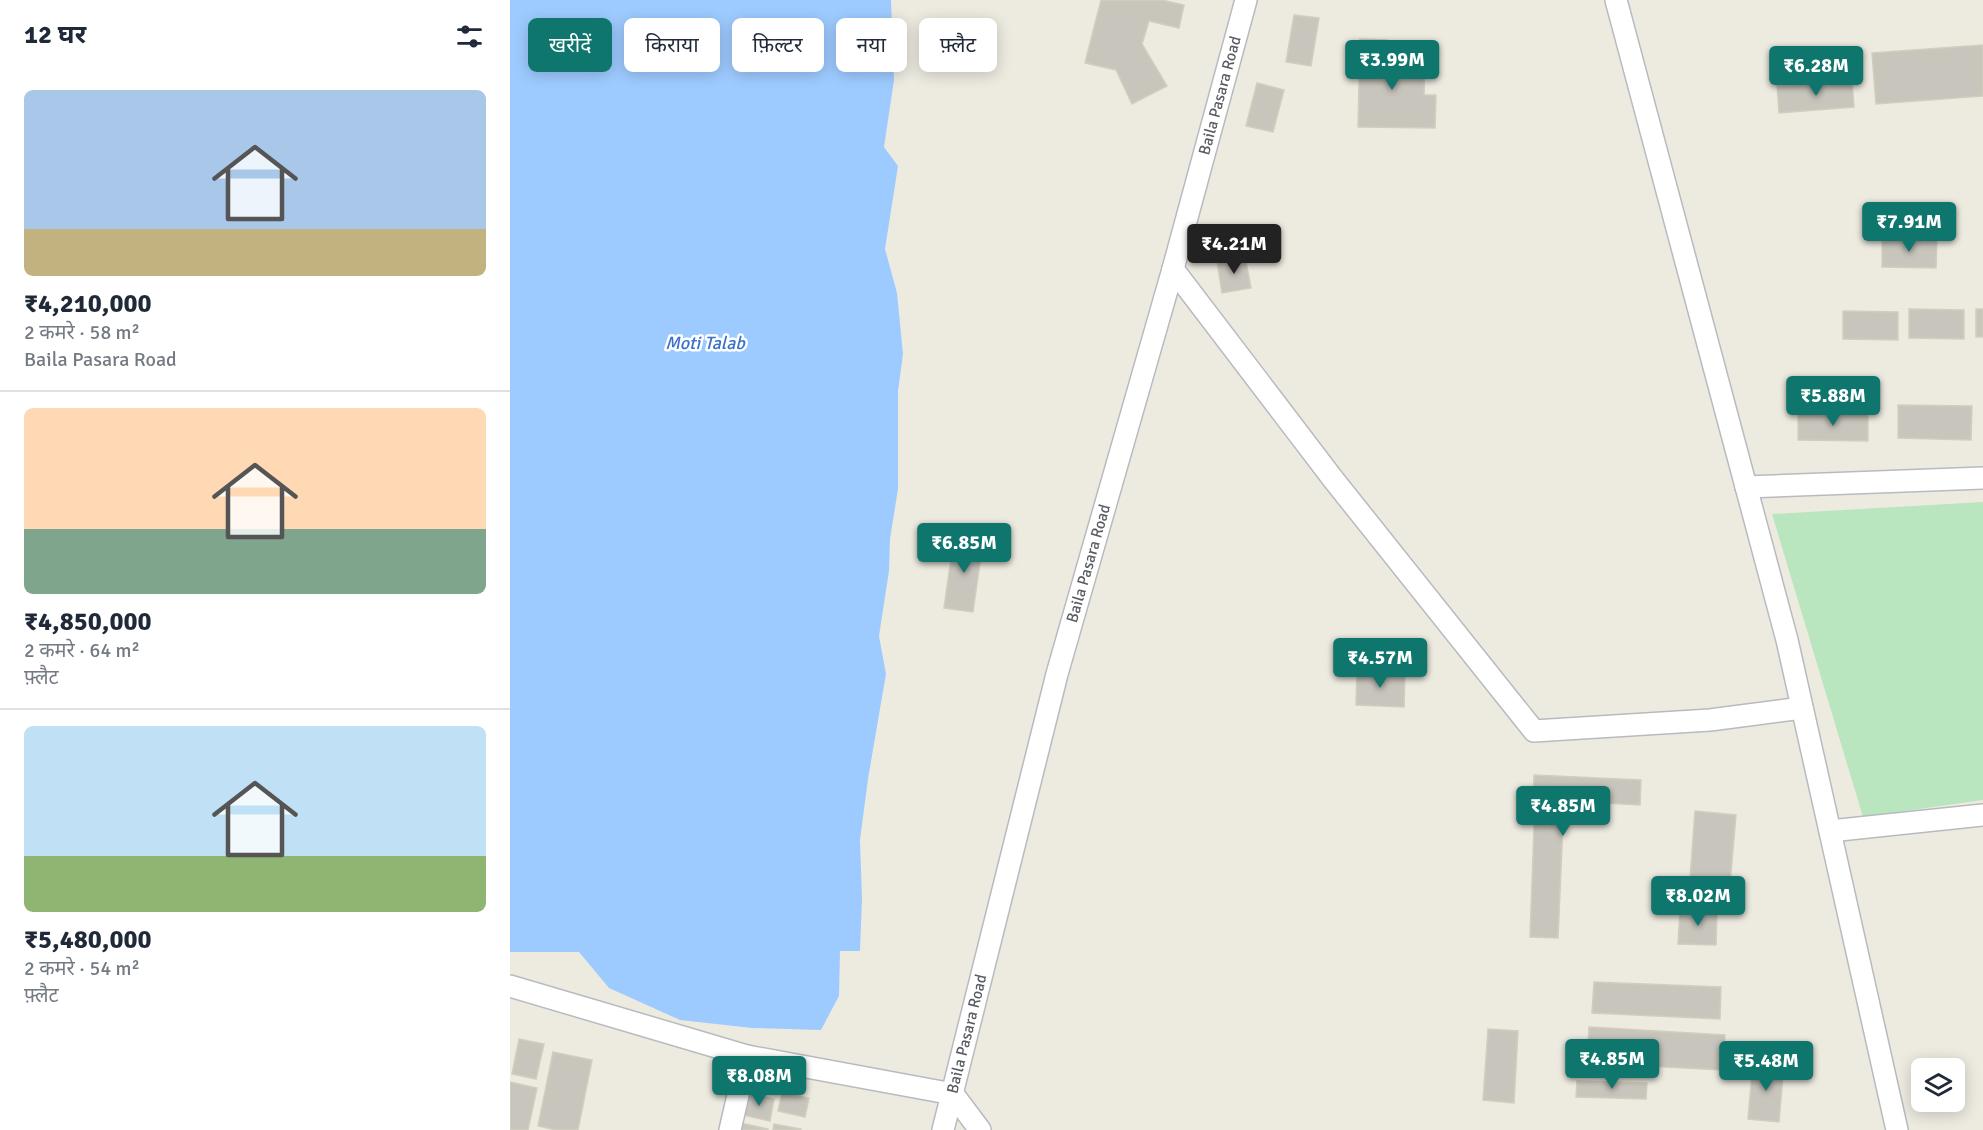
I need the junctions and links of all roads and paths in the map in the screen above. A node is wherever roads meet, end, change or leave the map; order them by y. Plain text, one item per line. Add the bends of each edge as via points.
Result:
1 (1246, 0) edge
2 (1616, 0) edge
3 (1173, 269) junction
4 (1983, 478) edge
5 (1746, 487) junction
6 (1802, 708) junction
7 (1983, 815) edge
8 (1830, 831) junction
9 (510, 986) edge
10 (747, 1056) junction
11 (953, 1094) junction
12 (730, 1130) edge
13 (944, 1130) edge
14 (980, 1130) edge
15 (1897, 1130) edge

1 - 3 street, Baila Pasara Road
2 - 5 street
3 - 6 street via 1333,479 1534,731 1710,720
3 - 11 street, Baila Pasara Road via 1057,674
4 - 5 street
5 - 6 street
6 - 8 street
7 - 8 street
8 - 15 street
9 - 10 street
10 - 11 street
10 - 12 street
11 - 13 street, Baila Pasara Road
11 - 14 street

